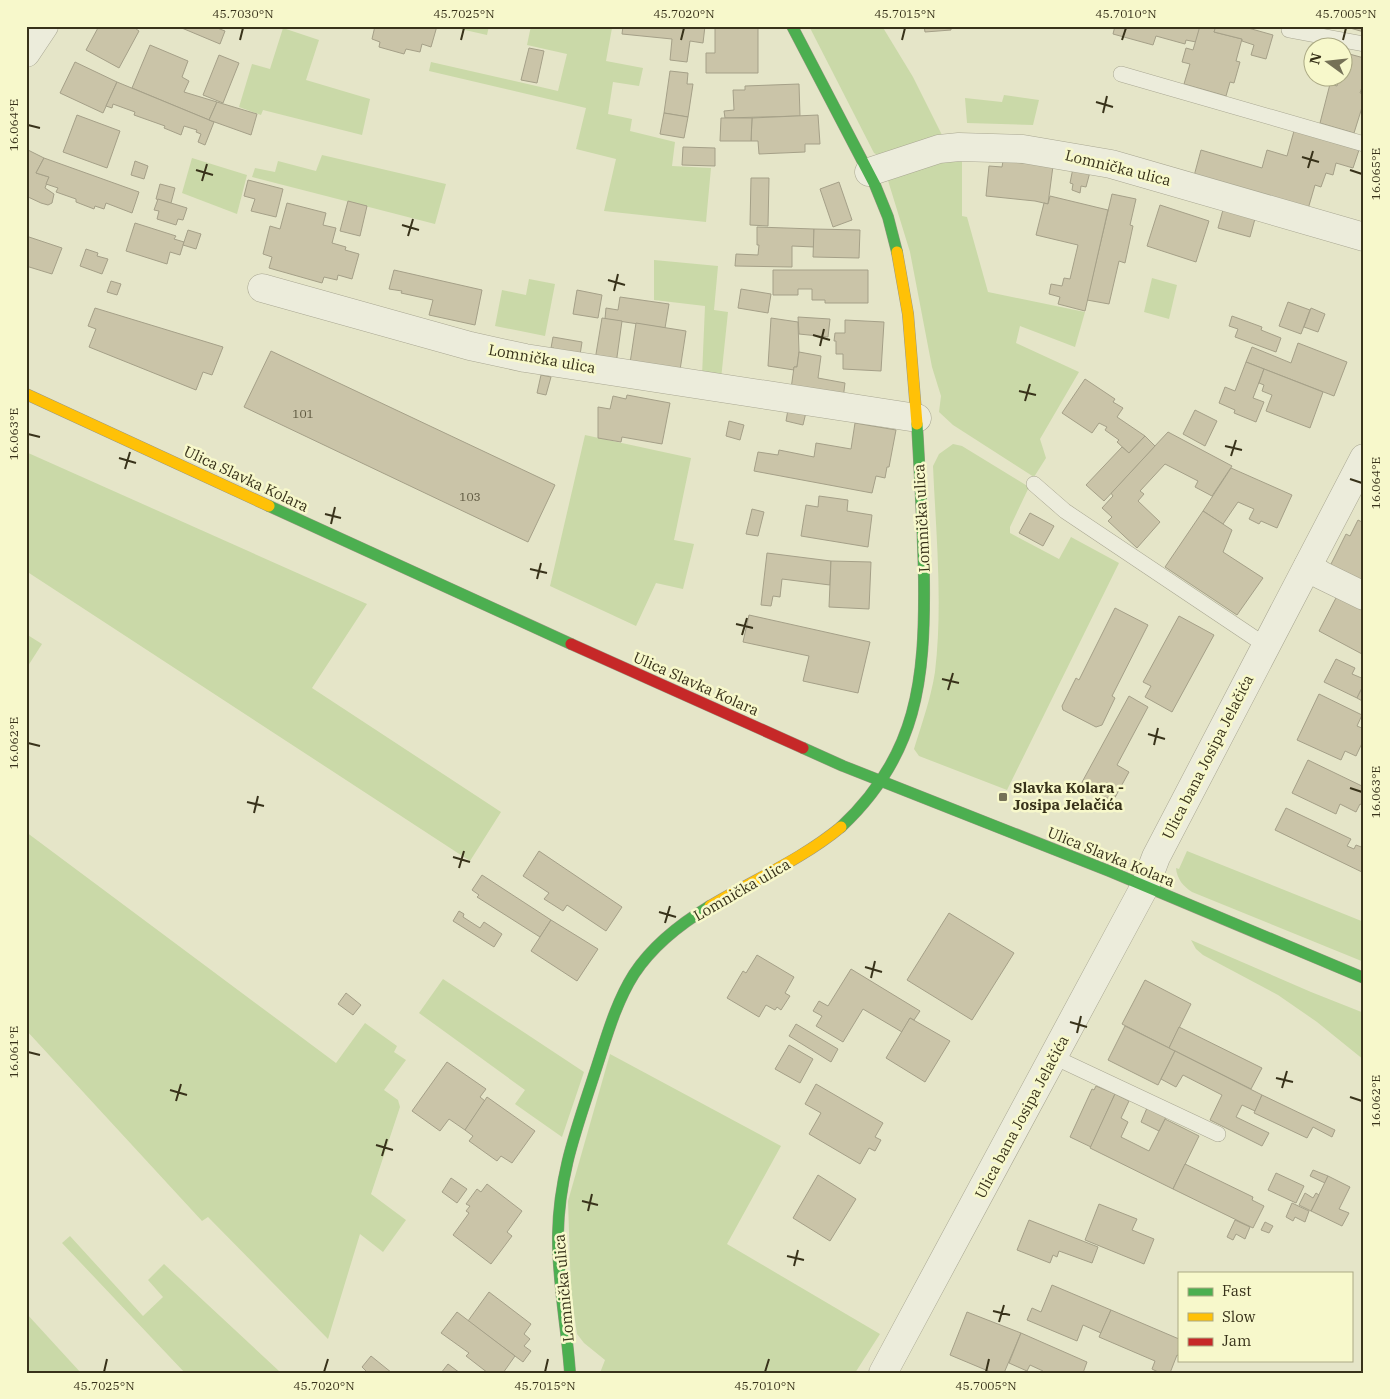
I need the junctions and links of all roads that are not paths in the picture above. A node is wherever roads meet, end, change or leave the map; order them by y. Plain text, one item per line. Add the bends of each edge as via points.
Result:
1 (44, 26) edge
2 (792, 26) edge
3 (1289, 30) dead end
4 (1364, 44) edge
5 (26, 53) edge
6 (1121, 74) dead end
7 (1364, 144) edge
8 (868, 172) junction
9 (1364, 237) edge
10 (262, 288) dead end
11 (26, 394) edge
12 (917, 418) junction
13 (1364, 458) edge
14 (1034, 484) dead end
15 (1308, 566) junction
16 (1364, 596) edge
17 (1265, 645) junction
18 (881, 782) junction
19 (1145, 886) junction
20 (1364, 978) edge
21 (1054, 1057) junction
22 (1218, 1134) dead end
23 (570, 1373) edge
24 (883, 1373) edge

1 - 5 street
2 - 8 street, Lomnička ulica
3 - 4 lane
6 - 7 lane
8 - 9 street, Lomnička ulica via 939,149 1023,148 1111,164
8 - 12 street, Lomnička ulica via 884,205 897,253 911,338
10 - 12 street, Lomnička ulica via 470,346 525,358
11 - 18 street, Ulica Slavka Kolara via 513,618
12 - 18 street, Lomnička ulica via 925,579 921,670 907,729
13 - 15 street, Ulica bana Josipa Jelačića
14 - 17 lane via 1065,511
15 - 16 street
15 - 17 street, Ulica bana Josipa Jelačića
17 - 19 street, Ulica bana Josipa Jelačića via 1156,858
18 - 19 street, Ulica Slavka Kolara
18 - 23 street, Lomnička ulica via 846,822 827,838 680,926 655,948 634,975 613,1018 562,1178 558,1255
19 - 20 street, Ulica Slavka Kolara
19 - 21 street, Ulica bana Josipa Jelačića
21 - 22 lane
21 - 24 street, Ulica bana Josipa Jelačića

